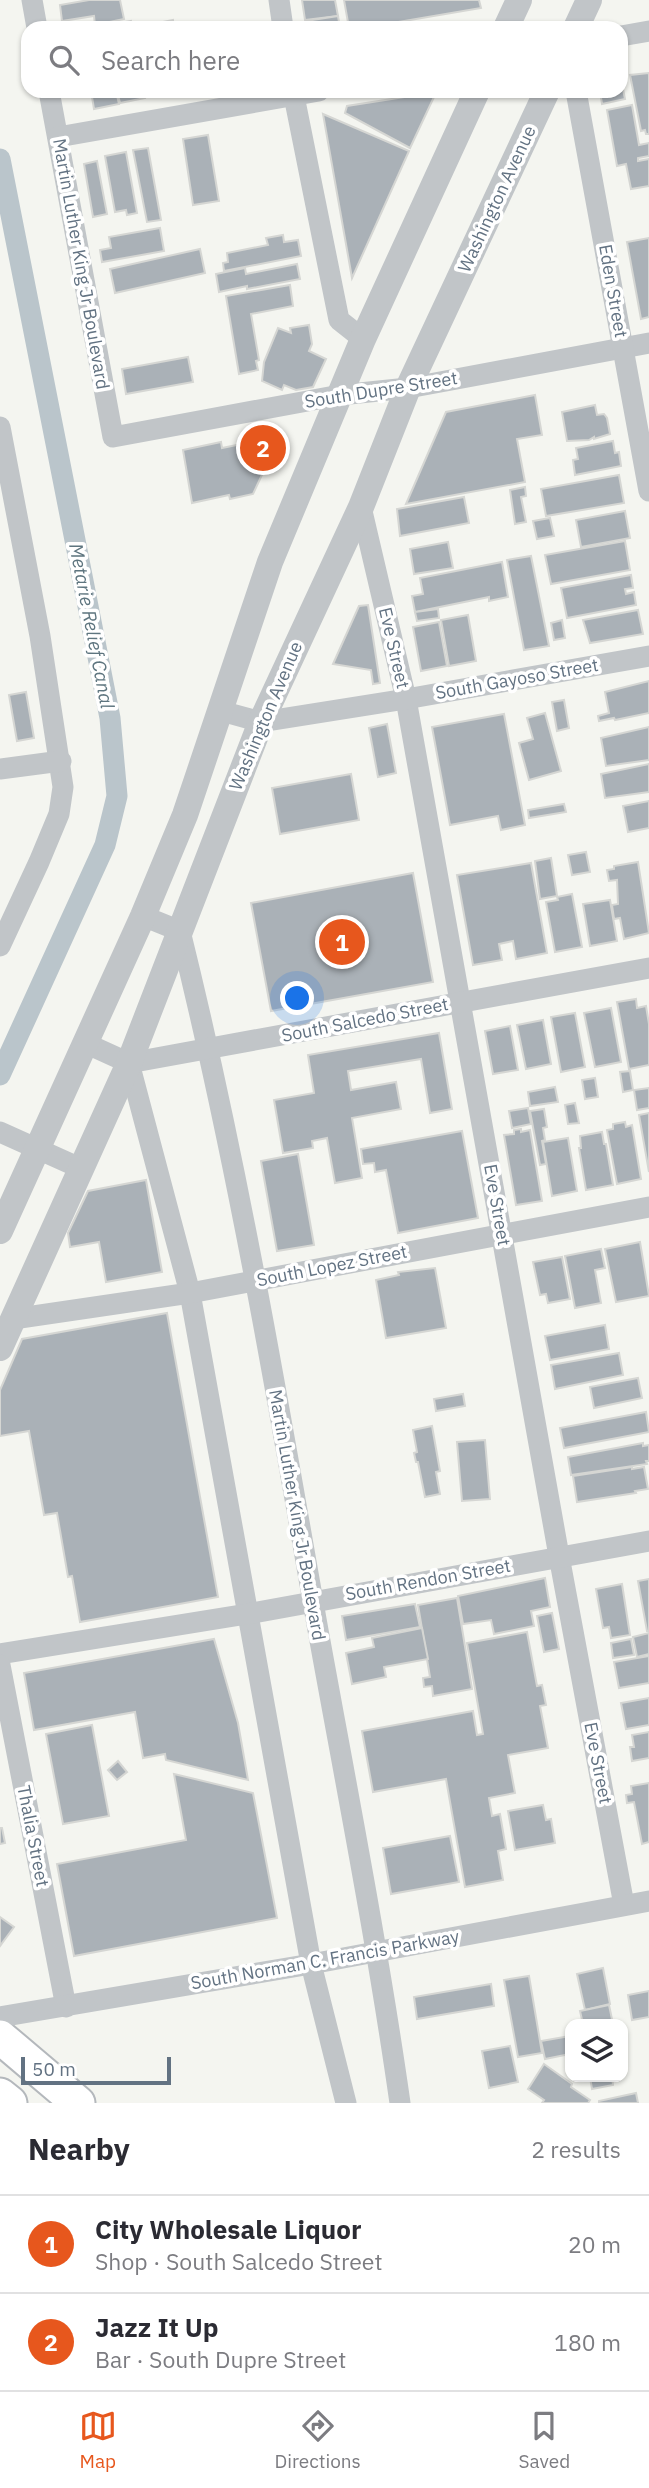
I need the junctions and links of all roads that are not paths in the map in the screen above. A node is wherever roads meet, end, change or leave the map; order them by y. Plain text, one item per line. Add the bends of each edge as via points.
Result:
1 (32, 0) edge
2 (279, 0) edge
3 (519, 0) edge
4 (589, 0) edge
5 (36, 21) edge
6 (282, 21) edge
7 (509, 21) edge
8 (579, 21) edge
9 (649, 31) edge
10 (628, 36) edge
11 (50, 98) edge
12 (266, 98) edge
13 (294, 98) edge
14 (474, 98) edge
15 (544, 98) edge
16 (577, 98) edge
17 (58, 137) junction
18 (363, 339) junction
19 (649, 344) edge
20 (623, 348) junction
21 (408, 387) junction
22 (340, 395) junction
23 (0, 427) edge
24 (113, 437) joint
25 (3, 462) edge
26 (649, 491) edge
27 (361, 507) junction
28 (649, 656) edge
29 (406, 699) junction
30 (221, 711) junction
31 (261, 722) junction
32 (61, 761) junction
33 (0, 769) edge
34 (144, 916) junction
35 (180, 931) junction
36 (0, 946) edge
37 (649, 968) edge
38 (460, 1002) junction
39 (85, 1044) junction
40 (209, 1049) junction
41 (129, 1063) junction
42 (0, 1132) edge
43 (37, 1147) junction
44 (80, 1168) junction
45 (649, 1207) edge
46 (0, 1231) edge
47 (503, 1233) junction
48 (254, 1281) junction
49 (190, 1293) junction
50 (13, 1319) junction
51 (0, 1348) edge
52 (649, 1541) edge
53 (559, 1556) junction
54 (313, 1601) junction
55 (247, 1614) junction
56 (0, 1654) edge
57 (0, 1665) edge
58 (649, 1901) edge
59 (624, 1905) junction
60 (376, 1951) junction
61 (311, 1964) junction
62 (66, 2007) junction
63 (0, 2017) edge
64 (0, 2037) edge
65 (0, 2095) edge
66 (10, 2103) edge
67 (78, 2103) edge
68 (346, 2103) edge
69 (400, 2103) edge

1 - 5 street
2 - 6 street
3 - 7 street
4 - 8 street
9 - 10 street
11 - 17 street, Martin Luther King Jr Boulevard
12 - 17 street
13 - 18 street via 339,320
14 - 18 street
15 - 21 street, Washington Avenue
16 - 20 street, Eden Street
17 - 24 street, Martin Luther King Jr Boulevard
18 - 22 street
19 - 20 street, South Dupre Street
20 - 21 street, South Dupre Street
20 - 26 street, Eden Street
21 - 22 street, South Dupre Street
21 - 27 street, Washington Avenue
22 - 24 street, South Dupre Street
22 - 30 street via 270,562
23 - 25 street
25 - 32 street
27 - 29 street, Eve Street
27 - 31 street, Washington Avenue
28 - 29 street, South Gayoso Street
29 - 31 street, South Gayoso Street
29 - 38 street, Eve Street
30 - 31 street, South Gayoso Street
30 - 34 street
31 - 35 street, Washington Avenue
32 - 33 street
32 - 36 street via 64,787 58,814
34 - 35 street
34 - 39 street
35 - 40 street, Martin Luther King Jr Boulevard
35 - 41 street, Washington Avenue
37 - 38 street, South Salcedo Street
38 - 40 street, South Salcedo Street
38 - 47 street, Eve Street
39 - 41 street
39 - 43 street
40 - 41 street, South Salcedo Street
40 - 48 street, Martin Luther King Jr Boulevard
41 - 44 street, Washington Avenue
41 - 49 street
42 - 43 street
43 - 44 street
43 - 46 street
44 - 50 street, Washington Avenue
45 - 47 street, South Lopez Street
47 - 48 street, South Lopez Street
47 - 53 street, Eve Street
48 - 49 street, South Lopez Street
48 - 54 street, Martin Luther King Jr Boulevard
49 - 50 street, South Lopez Street
49 - 55 street
50 - 51 street, Washington Avenue
52 - 53 street, South Rendon Street
53 - 54 street, South Rendon Street
53 - 59 street, Eve Street
54 - 55 street, South Rendon Street
54 - 60 street, Martin Luther King Jr Boulevard
55 - 56 street, South Rendon Street
55 - 61 street
57 - 62 street, Thalia Street
58 - 59 street, South Norman C. Francis Parkway
59 - 60 street, South Norman C. Francis Parkway
60 - 61 street, South Norman C. Francis Parkway
60 - 69 street, Martin Luther King Jr Boulevard
61 - 62 street, South Norman C. Francis Parkway
61 - 68 street
62 - 63 street, South Norman C. Francis Parkway
64 - 67 main road
65 - 66 main road

